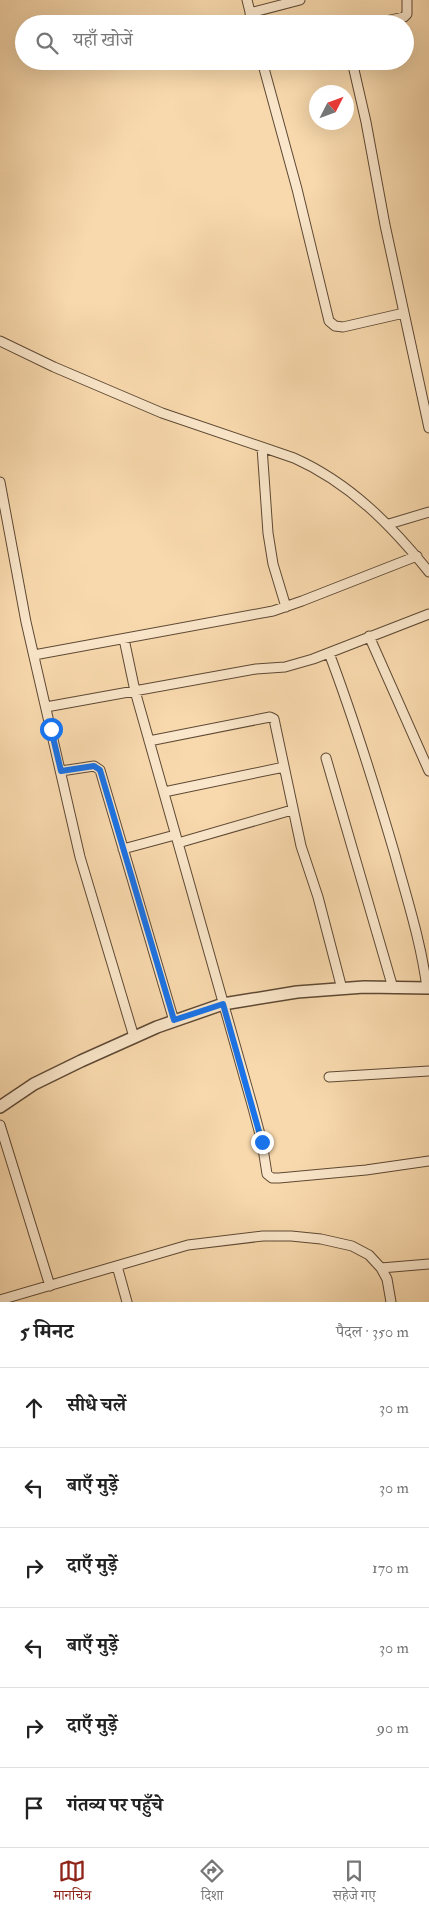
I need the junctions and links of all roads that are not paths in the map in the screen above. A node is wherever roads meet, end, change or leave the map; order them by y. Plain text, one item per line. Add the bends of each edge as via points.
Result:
1 (247, 0) edge
2 (300, 0) edge
3 (407, 0) edge
4 (250, 13) joint
5 (406, 15) edge
6 (264, 70) edge
7 (354, 70) edge
8 (404, 314) junction
9 (0, 341) edge
10 (429, 428) edge
11 (262, 447) junction
12 (0, 482) edge
13 (429, 512) edge
14 (388, 524) junction
15 (417, 556) junction
16 (429, 572) edge
17 (286, 607) junction
18 (429, 614) edge
19 (369, 636) junction
20 (124, 639) junction
21 (329, 653) junction
22 (34, 655) junction
23 (135, 691) junction
24 (46, 707) junction
25 (149, 741) junction
26 (326, 758) dead end
27 (284, 768) junction
28 (61, 771) junction
29 (429, 771) edge
30 (164, 792) junction
31 (292, 810) junction
32 (177, 839) junction
33 (123, 849) junction
34 (393, 988) junction
35 (428, 988) edge
36 (342, 989) junction
37 (223, 1004) junction
38 (174, 1020) junction
39 (134, 1037) junction
40 (429, 1071) edge
41 (329, 1077) dead end
42 (0, 1107) edge
43 (0, 1125) edge
44 (429, 1161) edge
45 (429, 1264) edge
46 (117, 1266) junction
47 (381, 1268) junction
48 (50, 1286) junction
49 (0, 1300) edge
50 (127, 1302) edge
51 (392, 1302) edge

1 - 4 street
2 - 4 street
3 - 5 street
6 - 8 street via 329,321 344,327
7 - 8 street
8 - 10 street
9 - 11 street via 162,413
11 - 14 street via 328,475
11 - 17 street via 268,533
12 - 22 street
13 - 14 street
14 - 15 street
15 - 16 street
15 - 17 street
17 - 20 street
18 - 19 street
19 - 21 street
19 - 29 street
20 - 22 street
20 - 23 street
21 - 23 street via 285,667 256,669
21 - 35 street via 377,793 418,933
22 - 24 street
23 - 24 street
23 - 25 street
24 - 28 street
25 - 27 street via 271,717
25 - 30 street
26 - 34 street
27 - 30 street
27 - 31 street
28 - 33 street via 98,768
28 - 39 street via 80,857
30 - 32 street
31 - 32 street
31 - 36 street
32 - 33 street
32 - 37 street
33 - 38 street
34 - 35 street
34 - 36 street
36 - 37 street via 297,992
37 - 38 street
37 - 44 street via 269,1177 358,1171
38 - 39 street
39 - 42 street via 34,1084
40 - 41 street
43 - 48 street
45 - 47 street
46 - 47 street via 188,1245 291,1236 352,1246 369,1255
46 - 48 street
46 - 50 street
47 - 51 street
48 - 49 street

